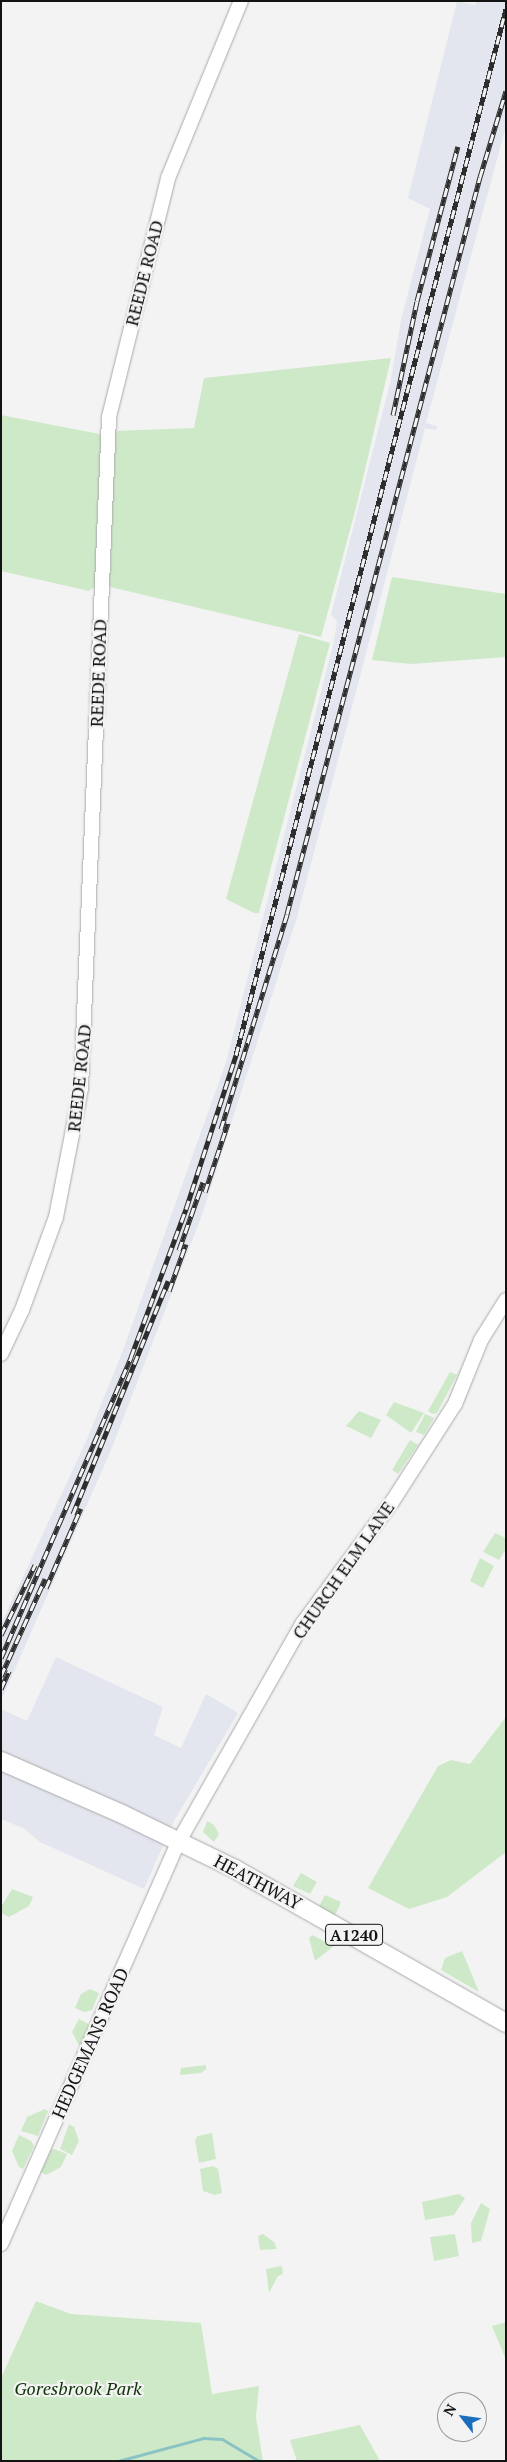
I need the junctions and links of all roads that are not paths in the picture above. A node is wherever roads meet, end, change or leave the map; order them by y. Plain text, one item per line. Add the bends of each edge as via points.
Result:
1 (242, 1) edge
2 (506, 1300) edge
3 (1, 1354) edge
4 (1, 1761) edge
5 (179, 1841) junction
6 (506, 2023) edge
7 (1, 2244) edge

1 - 3 street, REEDE ROAD via 168,178 109,417 81,1088 56,1217 32,1285
2 - 5 street, CHURCH ELM LANE via 481,1340 455,1404 392,1502 303,1623
4 - 5 main road, HEATHWAY / A1240
5 - 6 main road, HEATHWAY / A1240 via 309,1909
5 - 7 street, HEDGEMANS ROAD

